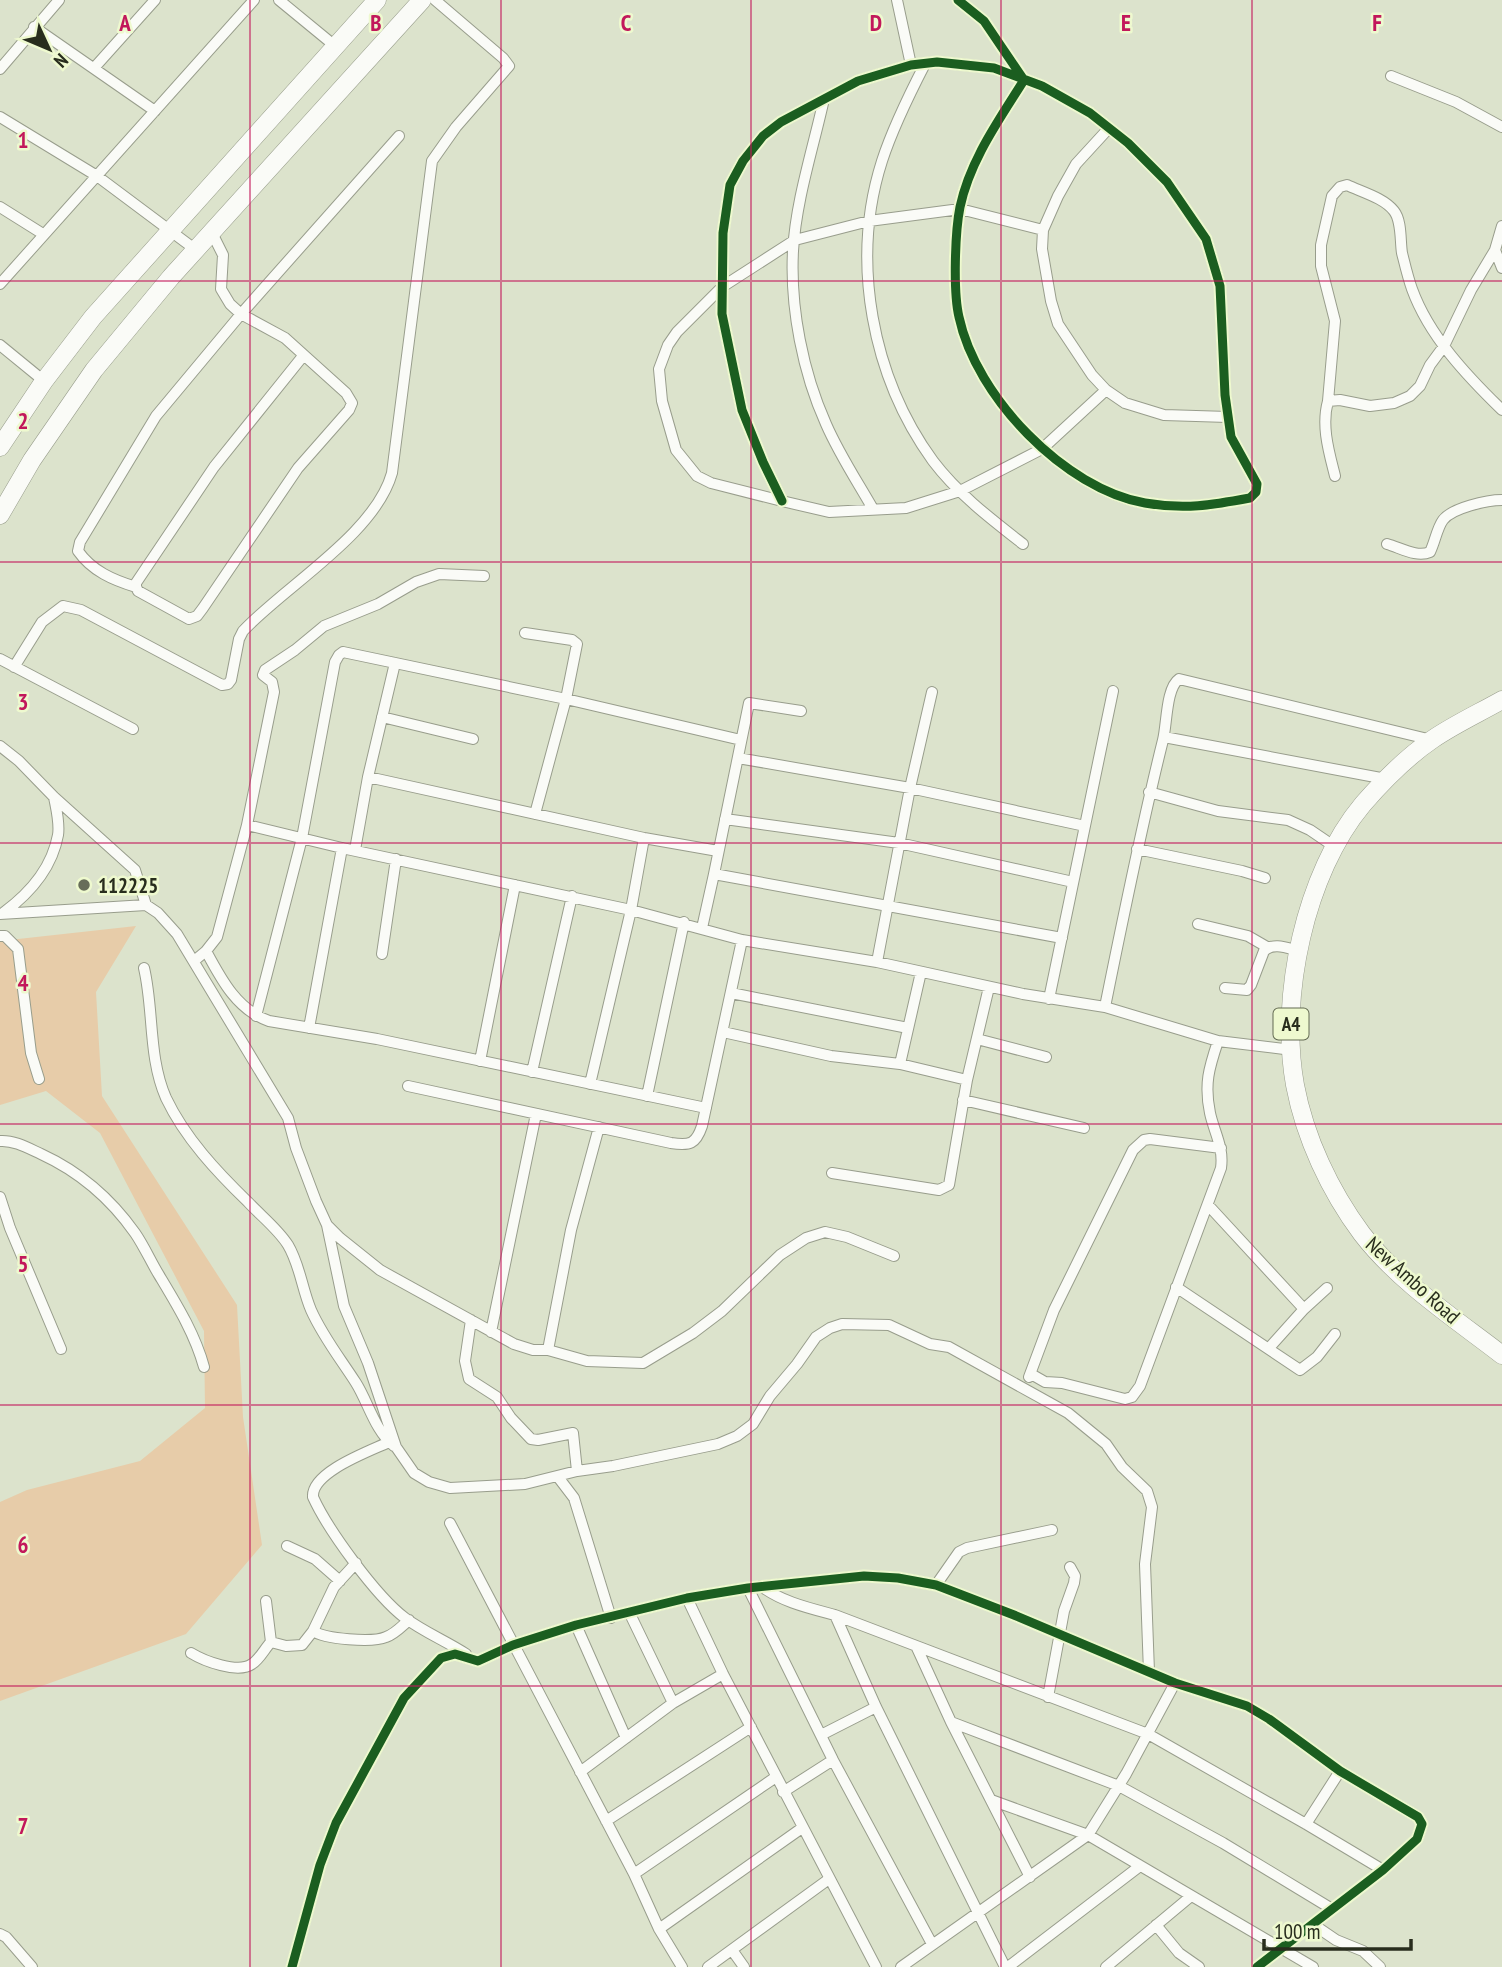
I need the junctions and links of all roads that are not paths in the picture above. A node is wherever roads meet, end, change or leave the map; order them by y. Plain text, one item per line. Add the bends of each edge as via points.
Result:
1 (59, 0) edge
2 (155, 0) edge
3 (254, 0) edge
4 (279, 0) edge
5 (377, 0) edge
6 (422, 0) edge
7 (435, 0) edge
8 (897, 0) edge
9 (958, 0) edge
10 (34, 27) junction
11 (335, 46) junction
12 (925, 64) junction
13 (911, 65) junction
14 (94, 68) junction
15 (0, 69) edge
16 (1391, 76) dead end
17 (1024, 79) junction
18 (824, 99) junction
19 (155, 111) junction
20 (0, 117) edge
21 (1502, 127) edge
22 (1109, 128) junction
23 (399, 136) dead end
24 (97, 176) junction
25 (0, 207) edge
26 (960, 209) junction
27 (869, 220) junction
28 (1502, 226) edge
29 (171, 230) junction
30 (1043, 230) junction
31 (212, 233) junction
32 (43, 234) junction
33 (795, 240) junction
34 (196, 250) junction
35 (1495, 250) junction
36 (1502, 268) edge
37 (0, 284) edge
38 (722, 287) junction
39 (241, 314) junction
40 (0, 345) edge
41 (1444, 346) junction
42 (303, 356) junction
43 (44, 381) junction
44 (1106, 390) junction
45 (1328, 401) junction
46 (1502, 410) edge
47 (1228, 417) junction
48 (0, 447) edge
49 (1042, 449) junction
50 (1335, 476) dead end
51 (960, 491) junction
52 (1502, 500) edge
53 (782, 501) junction
54 (873, 509) junction
55 (0, 514) edge
56 (1023, 544) dead end
57 (1387, 544) dead end
58 (484, 576) dead end
59 (135, 587) junction
60 (525, 633) dead end
61 (0, 659) edge
62 (394, 663) junction
63 (15, 667) junction
64 (1113, 691) dead end
65 (932, 692) dead end
66 (566, 698) junction
67 (1502, 700) edge
68 (801, 711) dead end
69 (382, 718) junction
70 (133, 729) dead end
71 (1164, 737) junction
72 (473, 739) dead end
73 (741, 740) junction
74 (1432, 740) junction
75 (0, 746) edge
76 (738, 758) junction
77 (368, 777) junction
78 (1386, 779) junction
79 (910, 789) junction
80 (1149, 792) junction
81 (54, 797) junction
82 (535, 814) junction
83 (725, 819) junction
84 (247, 825) junction
85 (1085, 826) junction
86 (302, 838) junction
87 (644, 838) junction
88 (899, 843) junction
89 (1335, 847) junction
90 (342, 848) junction
91 (1137, 849) junction
92 (355, 850) junction
93 (718, 851) junction
94 (396, 859) junction
95 (714, 874) junction
96 (1265, 878) dead end
97 (1073, 882) junction
98 (514, 885) junction
99 (572, 896) junction
100 (886, 904) junction
101 (146, 905) junction
102 (631, 909) junction
103 (1, 914) edge
104 (684, 922) junction
105 (1198, 924) dead end
106 (702, 928) junction
107 (0, 936) edge
108 (1062, 938) junction
109 (742, 940) junction
110 (1268, 947) junction
111 (206, 951) junction
112 (1298, 951) junction
113 (382, 954) dead end
114 (194, 961) junction
115 (877, 962) junction
116 (144, 968) dead end
117 (921, 972) junction
118 (989, 987) junction
119 (1225, 988) dead end
120 (731, 993) junction
121 (1049, 999) junction
122 (1105, 1007) junction
123 (256, 1016) junction
124 (309, 1027) junction
125 (908, 1028) junction
126 (723, 1032) junction
127 (977, 1039) junction
128 (1218, 1041) junction
129 (1292, 1050) junction
130 (1046, 1057) dead end
131 (480, 1061) junction
132 (900, 1064) junction
133 (532, 1072) junction
134 (39, 1079) dead end
135 (967, 1080) junction
136 (590, 1084) junction
137 (408, 1086) dead end
138 (647, 1096) junction
139 (963, 1100) junction
140 (706, 1108) junction
141 (536, 1114) junction
142 (599, 1127) junction
143 (1084, 1128) dead end
144 (0, 1141) edge
145 (1222, 1148) junction
146 (832, 1174) dead end
147 (0, 1197) edge
148 (1208, 1205) junction
149 (327, 1225) junction
150 (894, 1256) dead end
151 (1176, 1287) junction
152 (1327, 1288) dead end
153 (1304, 1309) junction
154 (471, 1320) junction
155 (491, 1332) junction
156 (1335, 1334) dead end
157 (1269, 1348) junction
158 (61, 1349) dead end
159 (548, 1350) junction
160 (1502, 1355) edge
161 (204, 1367) dead end
162 (1031, 1374) junction
163 (1024, 1387) junction
164 (393, 1445) junction
165 (577, 1471) junction
166 (558, 1477) junction
167 (450, 1523) dead end
168 (1052, 1530) dead end
169 (288, 1546) dead end
170 (356, 1563) junction
171 (1070, 1567) dead end
172 (340, 1581) junction
173 (761, 1586) junction
174 (936, 1586) junction
175 (748, 1588) junction
176 (687, 1598) junction
177 (266, 1601) dead end
178 (630, 1614) junction
179 (835, 1615) junction
180 (611, 1618) junction
181 (409, 1620) junction
182 (576, 1625) junction
183 (313, 1631) junction
184 (1060, 1634) junction
185 (271, 1642) junction
186 (513, 1645) junction
187 (917, 1648) junction
188 (191, 1653) dead end
189 (478, 1661) junction
190 (1149, 1672) junction
191 (723, 1674) junction
192 (1175, 1683) junction
193 (1048, 1697) junction
194 (673, 1703) junction
195 (876, 1707) junction
196 (951, 1722) junction
197 (751, 1727) junction
198 (1148, 1734) junction
199 (821, 1735) junction
200 (626, 1738) junction
201 (833, 1760) junction
202 (1340, 1771) junction
203 (580, 1772) junction
204 (776, 1777) junction
205 (1119, 1786) junction
206 (783, 1791) junction
207 (991, 1800) junction
208 (606, 1821) junction
209 (1306, 1824) junction
210 (802, 1828) junction
211 (1087, 1835) junction
212 (1140, 1866) junction
213 (1382, 1870) junction
214 (634, 1874) junction
215 (1030, 1877) junction
216 (829, 1879) junction
217 (1191, 1897) junction
218 (1332, 1909) junction
219 (979, 1913) junction
220 (1156, 1925) junction
221 (1314, 1925) junction
222 (659, 1929) junction
223 (0, 1934) edge
224 (932, 1944) junction
225 (1280, 1948) junction
226 (732, 1950) junction
227 (32, 1967) edge
228 (292, 1967) edge
229 (682, 1967) edge
230 (708, 1967) edge
231 (744, 1967) edge
232 (876, 1967) edge
233 (901, 1967) edge
234 (1007, 1967) edge
235 (1106, 1967) edge
236 (1199, 1967) edge
237 (1257, 1967) edge
238 (1313, 1967) edge
239 (1380, 1967) edge

1 - 10 street
2 - 14 street
3 - 19 street
4 - 11 street
5 - 11 main road
6 - 31 main road
7 - 63 street via 509,66 432,161 393,461 381,499 317,566 243,631 228,684 222,685 81,610 63,606 42,621
8 - 13 street
9 - 17 street via 984,21
10 - 14 street
10 - 15 street
11 - 29 main road
12 - 13 street
12 - 17 street via 993,68
12 - 27 street via 881,162
13 - 18 street via 858,80
14 - 19 street
16 - 21 street via 1456,102
17 - 22 street via 1090,113
17 - 26 street via 970,170
18 - 33 street
18 - 38 street via 781,122 743,161 730,185
19 - 24 street
20 - 24 street
22 - 30 street via 1076,164
22 - 47 street via 1167,182 1206,239 1220,286
23 - 39 street
24 - 29 street
24 - 32 street
25 - 32 street
26 - 27 street
26 - 30 street
26 - 49 street via 956,251 959,317 973,358 998,399
27 - 33 street
27 - 51 street via 868,285 878,346 895,396 917,435
28 - 35 street
29 - 34 street
29 - 43 main road via 93,317
30 - 44 street via 1042,250 1058,324
31 - 34 main road
31 - 39 street via 223,255 221,289
32 - 37 street
33 - 38 street
33 - 54 street via 796,309 805,360 826,424
34 - 55 main road via 94,370
35 - 36 street
35 - 41 street
38 - 53 street via 722,314 742,410
38 - 53 street via 668,345 659,369 662,401 677,450 697,477
39 - 42 street via 285,338
39 - 59 street via 156,416 80,542 78,551 96,569
40 - 43 street
41 - 45 street via 1410,396 1370,406
41 - 45 street via 1412,290 1394,210 1347,185 1340,187 1332,196 1321,245 1321,266 1335,321
41 - 46 street
42 - 59 street via 214,467
42 - 59 street via 346,393 352,403 349,410 298,468 197,616 189,619
43 - 48 main road
44 - 47 street via 1125,403 1164,415
44 - 49 street
45 - 50 street via 1326,436
47 - 49 street via 1231,437 1257,489 1250,498 1200,508 1144,503 1107,491
49 - 51 street
51 - 54 street via 906,508
51 - 56 street
52 - 57 street via 1476,503 1446,516 1426,555
53 - 54 street via 829,512
58 - 84 street via 439,574 416,582 324,626 265,670 263,675 272,682 274,692
60 - 66 street via 577,644
61 - 63 street
62 - 66 street
62 - 69 street
62 - 86 street via 349,652 335,662
63 - 70 street
64 - 85 street
65 - 79 street
66 - 73 street
66 - 82 street
67 - 74 main road, New Ambo Road / A4
68 - 73 street via 749,703
69 - 72 street
69 - 77 street
71 - 74 street via 1171,690 1180,680
71 - 78 street
71 - 80 street
73 - 76 street
74 - 78 main road, New Ambo Road / A4
75 - 81 street
76 - 79 street
76 - 83 street
77 - 82 street
77 - 92 street
78 - 89 main road, New Ambo Road / A4
79 - 85 street
79 - 88 street
80 - 89 street via 1218,811 1288,820
80 - 91 street
81 - 101 street via 135,870
81 - 103 street via 58,833 52,854 41,877
82 - 87 street
83 - 88 street
83 - 93 street
84 - 86 street
84 - 111 street via 216,937
85 - 97 street
86 - 90 street
86 - 123 street
87 - 93 street
87 - 102 street
88 - 97 street
88 - 100 street
89 - 112 main road, New Ambo Road / A4
90 - 92 street
90 - 124 street
91 - 96 street
91 - 122 street
92 - 94 street
93 - 95 street
94 - 98 street
94 - 113 street
95 - 100 street
95 - 106 street
97 - 108 street
98 - 99 street
98 - 131 street
99 - 102 street
99 - 133 street
100 - 108 street
100 - 115 street
101 - 103 street
101 - 114 street via 165,920
102 - 104 street
102 - 136 street
104 - 106 street
104 - 138 street
105 - 110 street via 1248,936
106 - 109 street
107 - 134 street via 18,949 30,1053
108 - 121 street
109 - 115 street
109 - 120 street
110 - 112 street
110 - 119 street via 1247,989
111 - 114 street
111 - 123 street via 222,980
112 - 129 main road, New Ambo Road / A4
114 - 149 street via 288,1118
115 - 117 street
116 - 164 street via 149,1024 166,1098 197,1146 288,1245 323,1335
117 - 118 street
117 - 125 street
118 - 121 street
118 - 127 street
120 - 125 street
120 - 126 street
121 - 122 street
122 - 128 street
123 - 124 street
124 - 131 street
125 - 132 street
126 - 132 street via 831,1056
126 - 140 street
127 - 130 street
127 - 135 street
128 - 129 street
128 - 145 street via 1207,1075 1207,1094
129 - 160 main road, New Ambo Road / A4 via 1296,1086 1313,1143 1334,1191 1363,1235 1391,1266
131 - 133 street
132 - 135 street
133 - 136 street
135 - 139 street
136 - 138 street
137 - 141 street
138 - 140 street
139 - 143 street
139 - 146 street via 945,1188
140 - 142 street via 698,1137 688,1145
141 - 142 street
141 - 155 street
142 - 159 street via 570,1230
144 - 161 street via 23,1145 59,1163 120,1213 176,1303
145 - 148 street via 1221,1168
145 - 162 street via 1150,1139 1133,1150 1054,1311
147 - 158 street
148 - 151 street
148 - 153 street
149 - 154 street via 380,1269
149 - 164 street via 344,1306 368,1363
150 - 159 street via 825,1232 780,1255 722,1311 643,1363 587,1361
151 - 157 street
151 - 162 street via 1132,1397 1045,1382
152 - 153 street
153 - 157 street
154 - 155 street
154 - 165 street via 466,1361 469,1379 501,1401 531,1439 573,1433
155 - 159 street via 533,1350
156 - 157 street via 1303,1370
162 - 163 street
163 - 165 street via 949,1348 889,1325 842,1324 816,1336 760,1416 737,1436 686,1451
163 - 190 street via 1094,1432 1147,1491 1152,1507 1145,1564
164 - 166 street via 414,1473 450,1488 525,1484
164 - 170 street via 337,1467 313,1489 318,1507
165 - 166 street
166 - 180 street via 574,1498
167 - 186 street
168 - 174 street via 967,1548 959,1552
169 - 172 street via 315,1559
170 - 172 street
170 - 181 street
171 - 184 street via 1074,1583
172 - 183 street
173 - 174 street via 864,1576
173 - 175 street
173 - 179 street via 773,1596
174 - 184 street
175 - 176 street
175 - 199 street
176 - 178 street
176 - 191 street
177 - 185 street
178 - 180 street
178 - 194 street
179 - 187 street
179 - 195 street
180 - 182 street
181 - 183 street via 377,1640 328,1637
181 - 189 street
182 - 186 street
182 - 200 street
183 - 185 street via 298,1647
184 - 190 street
184 - 193 street
185 - 188 street via 254,1663 244,1667 214,1664
186 - 189 street
186 - 203 street
187 - 193 street
187 - 196 street
189 - 228 street via 455,1654 441,1658 404,1698 337,1823 320,1865
190 - 192 street
191 - 194 street
191 - 197 street
192 - 198 street
192 - 202 street via 1253,1709
193 - 198 street
194 - 200 street
195 - 199 street
195 - 219 street
196 - 205 street
196 - 207 street
197 - 204 street
197 - 208 street
198 - 205 street
198 - 209 street
199 - 201 street
200 - 203 street
201 - 206 street
201 - 224 street
202 - 209 street
202 - 213 street via 1418,1816 1422,1824 1417,1839
203 - 208 street
204 - 206 street
204 - 214 street
205 - 211 street
205 - 218 street
206 - 210 street
207 - 211 street
207 - 215 street
208 - 214 street
209 - 213 street
210 - 216 street
210 - 222 street
211 - 212 street
211 - 215 street
212 - 217 street
212 - 234 street
213 - 218 street
214 - 222 street
215 - 219 street
216 - 226 street
216 - 232 street
217 - 220 street
217 - 225 street
218 - 221 street
219 - 224 street
219 - 234 street
220 - 235 street
220 - 236 street via 1179,1953
221 - 225 street
221 - 239 street via 1363,1951
222 - 229 street
223 - 227 street
224 - 233 street
225 - 237 street
225 - 238 street
226 - 230 street
226 - 231 street

